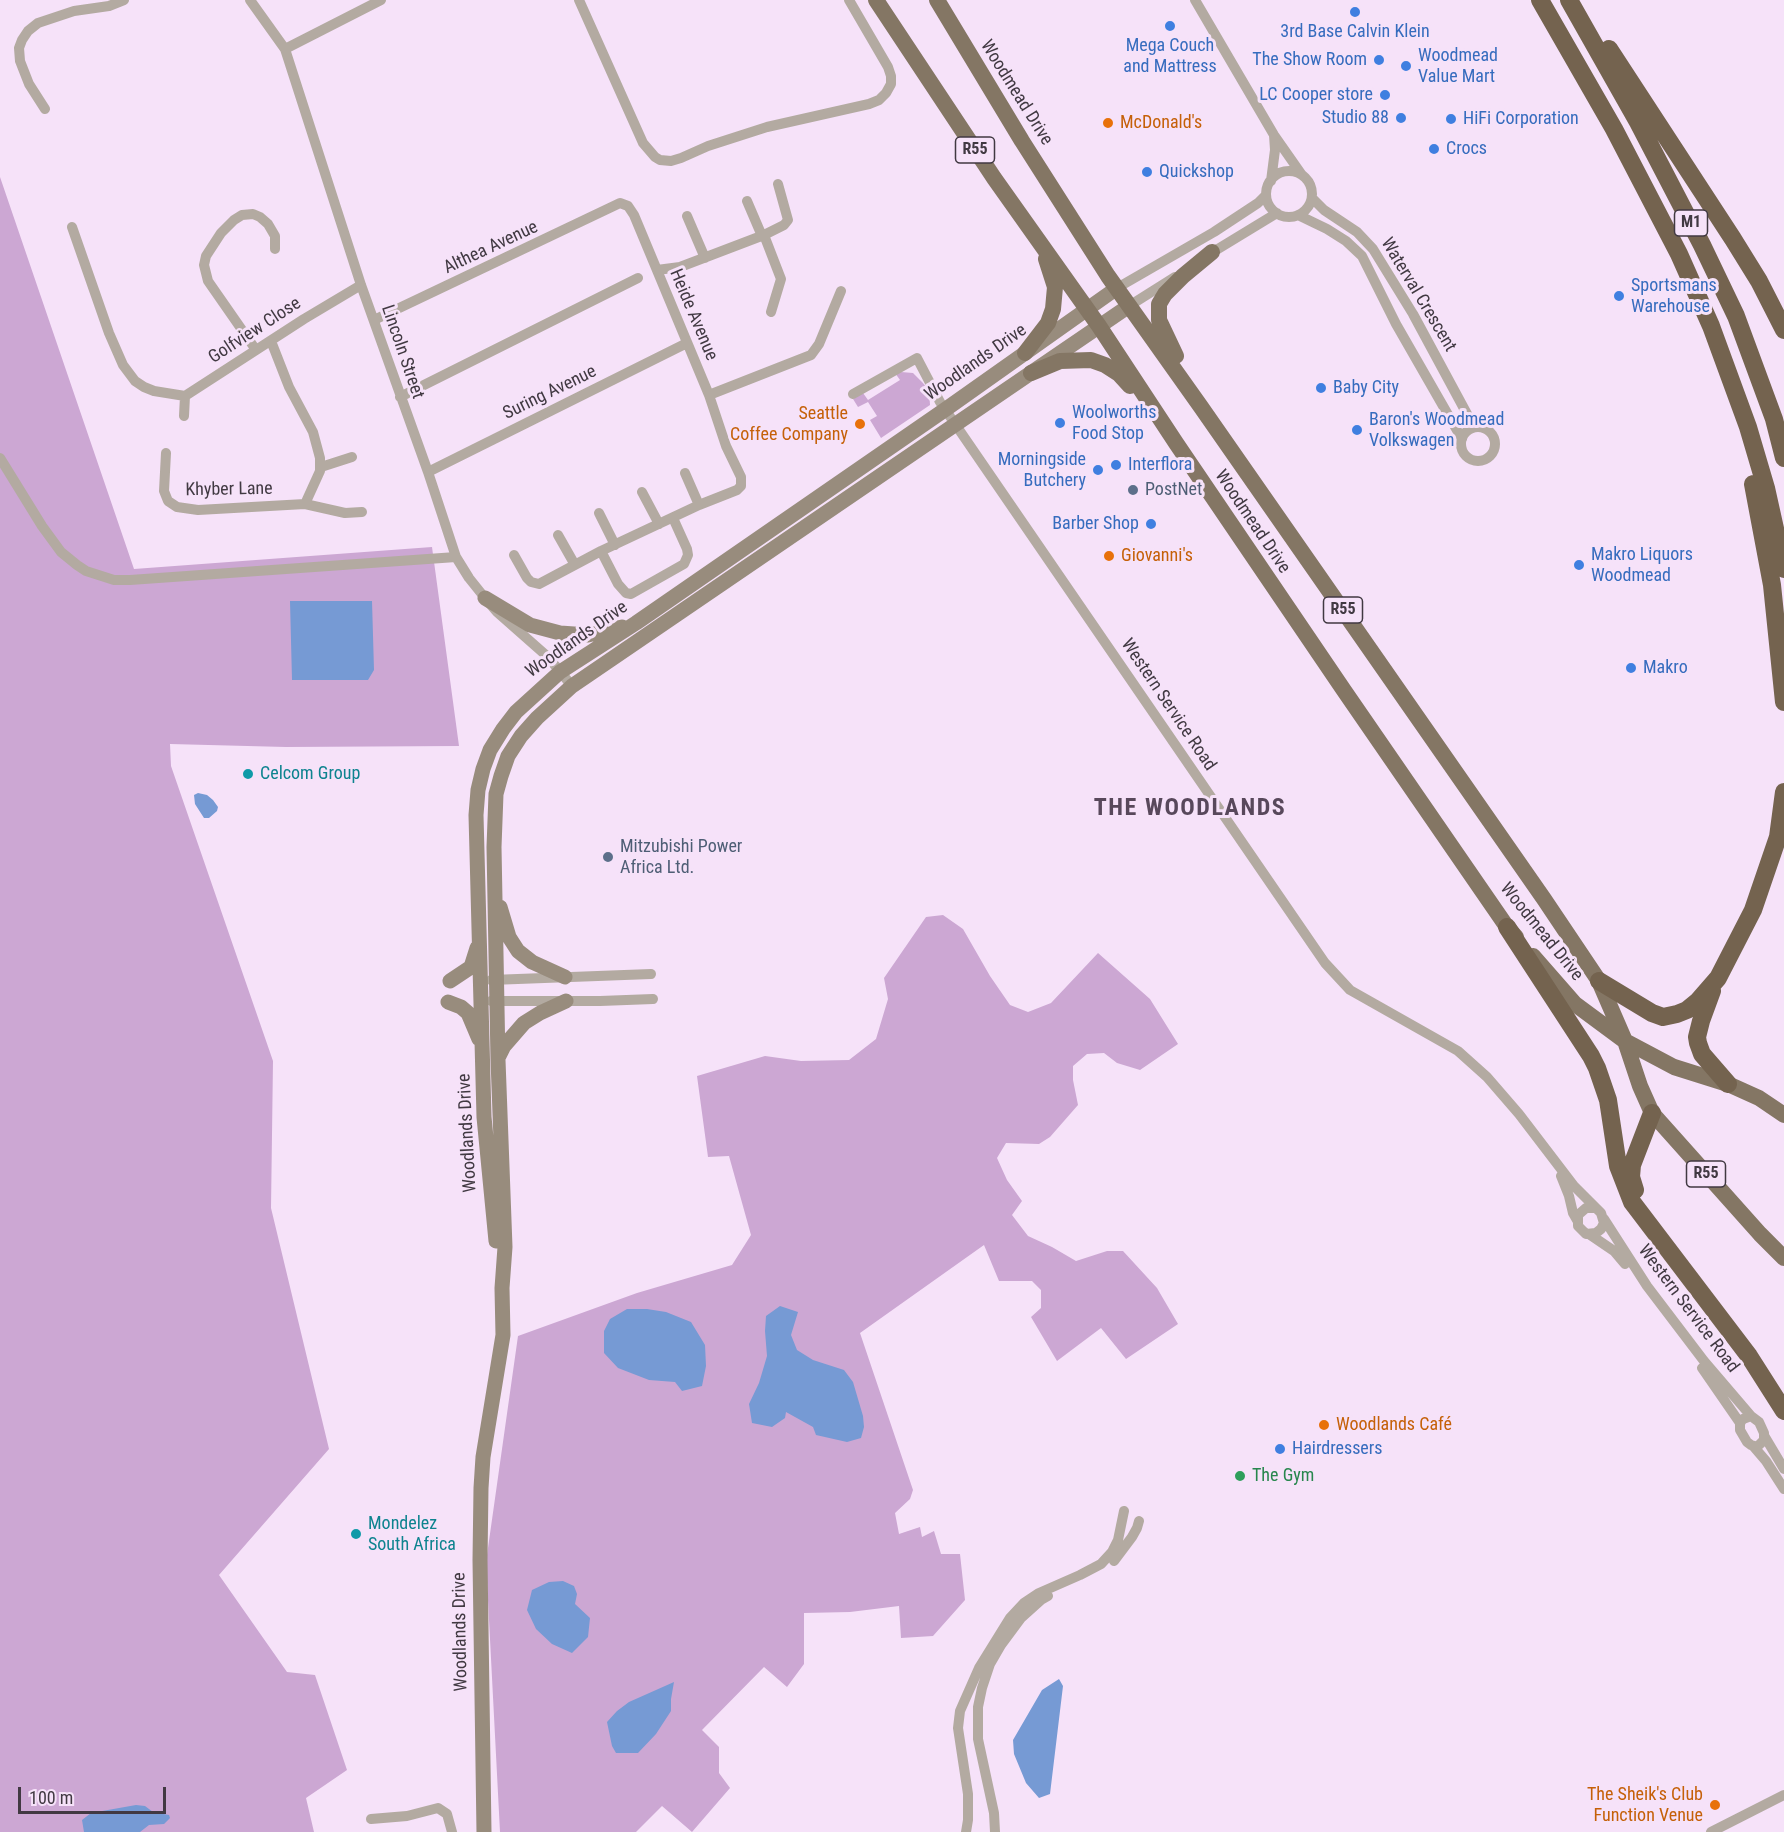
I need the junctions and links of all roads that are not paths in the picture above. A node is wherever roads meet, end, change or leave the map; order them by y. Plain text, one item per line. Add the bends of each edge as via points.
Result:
1 (124, 0) edge
2 (250, 0) edge
3 (381, 0) edge
4 (579, 0) edge
5 (849, 0) edge
6 (876, 0) edge
7 (937, 0) edge
8 (1195, 0) edge
9 (1540, 0) edge
10 (1569, 0) edge
11 (1576, 0) edge
12 (285, 50) junction
13 (45, 109) dead end
14 (1274, 135) junction
15 (1302, 175) junction
16 (1271, 181) junction
17 (778, 184) dead end
18 (1266, 195) junction
19 (1312, 198) junction
20 (747, 201) dead end
21 (620, 203) joint
22 (1277, 213) junction
23 (1298, 215) junction
24 (687, 216) dead end
25 (72, 227) dead end
26 (763, 235) junction
27 (1041, 242) junction
28 (275, 249) dead end
29 (1212, 252) junction
30 (705, 258) junction
31 (657, 270) junction
32 (638, 278) dead end
33 (361, 285) junction
34 (1117, 288) junction
35 (841, 291) dead end
36 (1130, 306) junction
37 (1086, 309) junction
38 (771, 312) dead end
39 (374, 320) junction
40 (1100, 326) junction
41 (1711, 326) junction
42 (1784, 330) edge
43 (271, 341) junction
44 (687, 344) junction
45 (256, 350) junction
46 (1024, 353) junction
47 (1030, 373) junction
48 (853, 394) dead end
49 (709, 395) junction
50 (185, 396) junction
51 (400, 397) junction
52 (1202, 407) junction
53 (946, 409) junction
54 (184, 416) dead end
55 (956, 424) junction
56 (1474, 427) junction
57 (1462, 439) junction
58 (1176, 443) junction
59 (166, 453) dead end
60 (352, 457) dead end
61 (0, 458) edge
62 (1784, 458) edge
63 (321, 467) junction
64 (428, 472) junction
65 (685, 473) dead end
66 (642, 492) dead end
67 (306, 504) junction
68 (699, 505) junction
69 (362, 512) dead end
70 (600, 513) dead end
71 (673, 518) junction
72 (659, 524) junction
73 (558, 535) dead end
74 (615, 545) junction
75 (601, 551) junction
76 (514, 555) dead end
77 (456, 557) junction
78 (574, 565) junction
79 (1784, 569) edge
80 (485, 598) junction
81 (636, 623) junction
82 (560, 672) junction
83 (572, 686) junction
84 (1784, 702) edge
85 (1784, 792) edge
86 (494, 881) junction
87 (1507, 927) junction
88 (479, 939) junction
89 (651, 974) dead end
90 (565, 977) junction
91 (1718, 978) junction
92 (489, 980) junction
93 (450, 981) dead end
94 (1599, 981) junction
95 (653, 999) dead end
96 (490, 1001) junction
97 (566, 1001) junction
98 (448, 1002) dead end
99 (1625, 1041) junction
100 (484, 1053) junction
101 (498, 1060) junction
102 (1728, 1084) junction
103 (1652, 1113) junction
104 (1784, 1115) edge
105 (1555, 1162) junction
106 (1596, 1208) junction
107 (1604, 1219) junction
108 (1577, 1220) junction
109 (1655, 1232) junction
110 (1588, 1234) junction
111 (1784, 1258) edge
112 (502, 1288) junction
113 (1784, 1411) edge
114 (1751, 1416) junction
115 (1740, 1423) junction
116 (1765, 1437) junction
117 (1754, 1447) junction
118 (1784, 1469) edge
119 (1784, 1489) edge
120 (1125, 1511) dead end
121 (1139, 1521) dead end
122 (1784, 1795) edge
123 (371, 1819) dead end
124 (452, 1832) edge
125 (484, 1832) edge
126 (966, 1832) edge
127 (995, 1832) edge
128 (1711, 1832) edge

1 - 13 street via 74,10 38,23 28,31 19,48 20,61
2 - 12 street, Lincoln Street
3 - 12 street
4 - 5 street via 643,143 655,157 671,161 767,128 879,100 891,84 891,76
6 - 27 main road, Woodmead Drive / R55
7 - 34 main road, Woodmead Drive / R55
8 - 14 street
9 - 41 highway, M1 via 1614,129 1679,254
10 - 62 highway, M1 via 1638,122 1736,316 1774,419
11 - 42 highway via 1733,238
12 - 33 street, Lincoln Street
14 - 15 street
14 - 16 street
15 - 16 street via 1283,172
15 - 19 street via 1310,183
16 - 18 street
17 - 26 street via 788,218 784,225
18 - 22 street
18 - 34 street via 1214,232
19 - 23 street
19 - 56 street, Waterval Crescent via 1373,249
20 - 26 street
21 - 31 street, Heide Avenue via 634,215
21 - 39 street, Althea Avenue
22 - 23 street
22 - 29 street
23 - 57 street, Waterval Crescent via 1347,241 1362,256
24 - 30 street
25 - 50 street via 123,364 144,387
26 - 30 street
26 - 38 street via 781,279
27 - 37 main road, Woodmead Drive / R55
27 - 46 main road via 1055,287 1053,309 1048,323
28 - 45 street via 275,236 268,224 254,214 242,216 221,233 204,265 208,280
29 - 36 street
29 - 52 main road via 1165,294 1158,309 1161,328
30 - 31 street
31 - 44 street, Heide Avenue
32 - 51 street
33 - 39 street, Lincoln Street
33 - 43 street, Golfview Close
34 - 36 main road, Woodmead Drive / R55
34 - 37 main road, Woodlands Drive
35 - 49 street via 811,355
36 - 40 main road, Woodlands Drive
36 - 52 main road, Woodmead Drive / R55
37 - 40 main road, Woodmead Drive / R55
37 - 46 main road, Woodlands Drive
39 - 51 street, Lincoln Street
40 - 47 main road, Woodlands Drive
40 - 58 main road, Woodmead Drive / R55
41 - 79 highway, M1 via 1749,427
41 - 84 highway via 1755,494 1772,585
43 - 45 street, Golfview Close
43 - 63 street via 313,432
44 - 49 street, Heide Avenue
44 - 64 street, Suring Avenue
45 - 50 street, Golfview Close
46 - 53 main road, Woodlands Drive
47 - 55 main road, Woodlands Drive
47 - 58 main road via 1060,361 1091,360 1105,365 1127,381
48 - 53 street, Western Service Road via 917,358
49 - 68 street, Heide Avenue via 741,486
50 - 54 street
51 - 64 street, Lincoln Street
52 - 94 main road, Woodmead Drive / R55
53 - 55 street, Western Service Road
53 - 81 main road, Woodlands Drive
55 - 83 main road, Woodlands Drive
55 - 105 street, Western Service Road via 1325,963 1360,997 1472,1062
56 - 57 street
56 - 57 street via 1492,434 1495,446 1490,456 1480,461 1468,458 1461,447
58 - 87 main road, Woodmead Drive / R55
59 - 67 street, Khyber Lane via 164,491 168,501 177,507 198,510
60 - 63 street
61 - 77 street via 61,552 86,571 114,580
63 - 67 street
64 - 77 street, Lincoln Street
65 - 68 street
66 - 72 street
67 - 69 street, Khyber Lane via 345,513
68 - 71 street
70 - 74 street
71 - 72 street
71 - 75 street via 687,549 684,564 631,594 618,584
72 - 74 street
73 - 78 street
74 - 75 street
75 - 78 street
76 - 78 street via 527,578 536,584
77 - 80 street, Lincoln Street
80 - 81 main road via 531,625 560,633 588,635
80 - 82 street, Lincoln Street
81 - 82 main road, Woodlands Drive
82 - 83 street, Lincoln Street
82 - 88 main road, Woodlands Drive via 516,712 490,750 483,769 476,815
83 - 86 main road, Woodlands Drive via 521,736 505,766 496,794
85 - 91 highway via 1778,837 1753,910
86 - 90 main road via 502,917 518,951
86 - 92 main road, Woodlands Drive
87 - 99 main road, Woodmead Drive / R55 via 1575,1004
87 - 109 highway via 1594,1062 1608,1100 1618,1166 1628,1194
88 - 92 main road, Woodlands Drive
88 - 93 main road via 471,967
89 - 90 street
90 - 92 street
91 - 94 highway via 1687,1010 1663,1017
91 - 102 highway via 1697,1037 1702,1054
92 - 96 main road, Woodlands Drive
94 - 99 main road, Woodmead Drive / R55
95 - 97 street
96 - 97 street
96 - 100 main road, Woodlands Drive
96 - 101 main road, Woodlands Drive
97 - 101 main road via 524,1023 504,1046
98 - 100 main road via 468,1013
99 - 102 main road, Woodmead Drive / R55 via 1674,1067
99 - 103 main road, Woodmead Drive / R55
100 - 112 main road, Woodlands Drive via 484,1117
101 - 112 main road, Woodlands Drive via 505,1247
102 - 104 main road, Woodmead Drive / R55
103 - 109 highway via 1634,1156 1631,1177
103 - 111 main road, Woodmead Drive / R55
105 - 106 street, Western Service Road
105 - 108 street, Western Service Road
106 - 107 street
106 - 108 street via 1584,1209
107 - 110 street via 1599,1232
107 - 114 street, Western Service Road via 1647,1286
108 - 110 street via 1580,1229
109 - 113 highway via 1749,1356
110 - 115 street, Western Service Road via 1620,1256
112 - 125 main road, Woodlands Drive via 503,1335 481,1488
114 - 115 street
114 - 116 street via 1759,1422
115 - 117 street via 1744,1439
116 - 117 street
116 - 118 street
117 - 119 street
120 - 126 street via 1119,1540 1101,1564 1024,1603 979,1668 960,1711 958,1728 968,1794
121 - 127 street via 1132,1537 1104,1570 1041,1600 1021,1618 990,1664 982,1688 977,1729
122 - 128 street
123 - 124 street via 438,1808 445,1812

